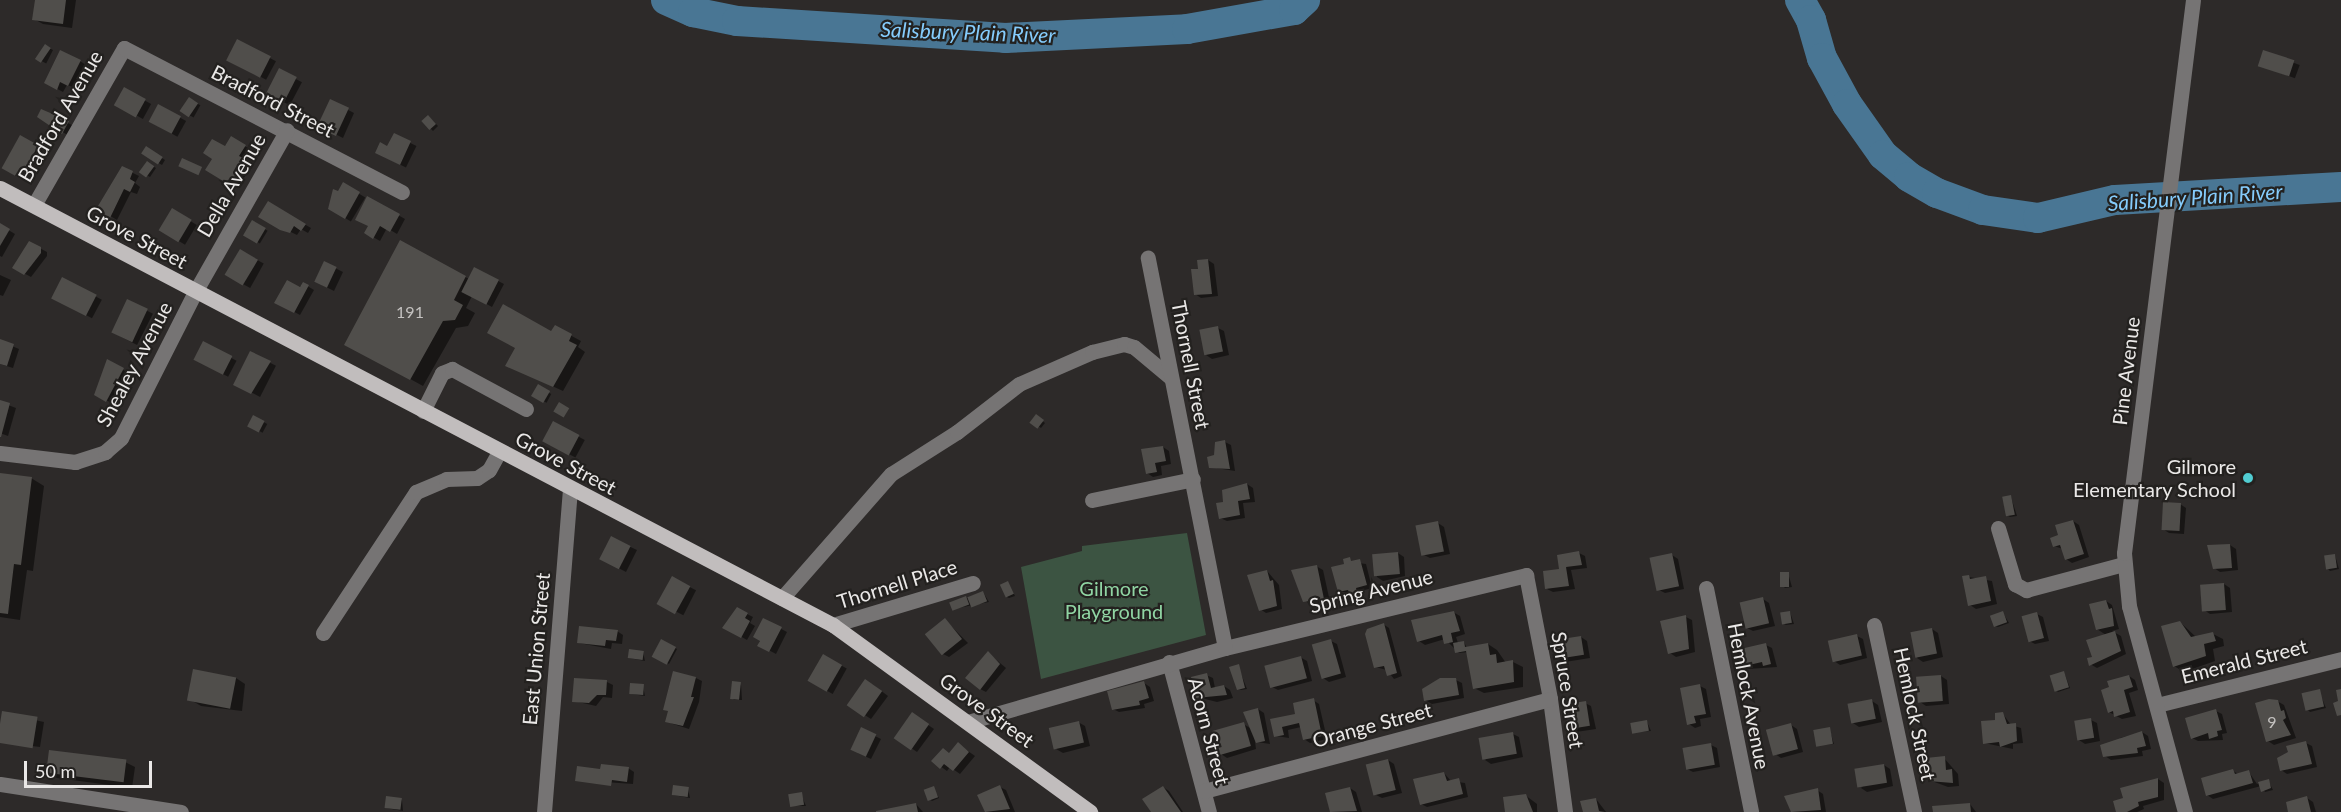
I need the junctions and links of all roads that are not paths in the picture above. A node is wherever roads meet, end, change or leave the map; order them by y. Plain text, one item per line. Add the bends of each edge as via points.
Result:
1 (2193, 0) edge
2 (124, 48) joint
3 (287, 130) junction
4 (0, 188) edge
5 (402, 192) dead end
6 (34, 205) junction
7 (1148, 258) dead end
8 (195, 292) junction
9 (1171, 378) junction
10 (526, 410) dead end
11 (423, 411) junction
12 (499, 452) junction
13 (0, 453) edge
14 (1193, 479) junction
15 (570, 490) junction
16 (1092, 500) dead end
17 (1998, 528) dead end
18 (2124, 564) junction
19 (1526, 575) joint
20 (973, 583) dead end
21 (1706, 588) dead end
22 (782, 598) junction
23 (833, 625) junction
24 (1874, 626) dead end
25 (323, 633) dead end
26 (1225, 648) junction
27 (2341, 658) edge
28 (1169, 662) junction
29 (1550, 699) junction
30 (2157, 705) junction
31 (968, 722) junction
32 (0, 784) edge
33 (1204, 791) junction
34 (182, 812) edge
35 (544, 812) edge
36 (1090, 812) edge
37 (1209, 812) edge
38 (1565, 812) edge
39 (1751, 812) edge
40 (1914, 812) edge
41 (2185, 812) edge

1 - 18 street, Pine Avenue
2 - 3 street, Bradford Street
2 - 6 street, Bradford Avenue
3 - 5 street, Bradford Street
3 - 8 street, Della Avenue
4 - 6 main road, Grove Street
6 - 8 main road, Grove Street
7 - 9 street, Thornell Street
8 - 11 main road, Grove Street
8 - 13 street, Shealey Avenue via 132,421 113,446 95,457 75,462
9 - 14 street, Thornell Street
9 - 22 street via 1134,347 1124,344 1092,352 1019,384 957,432 891,474
10 - 11 street via 452,369 442,373
11 - 12 main road, Grove Street
12 - 15 main road, Grove Street
12 - 25 street via 489,470 477,478 446,479 417,492
14 - 16 street
14 - 26 street
15 - 22 main road, Grove Street
15 - 35 street, East Union Street
17 - 18 street via 2015,584 2026,590
18 - 30 street, Pine Avenue via 2129,606
19 - 26 street, Spring Avenue
19 - 29 street, Spruce Street
20 - 23 street, Thornell Place
21 - 39 street, Hemlock Avenue
22 - 23 main road, Grove Street
23 - 31 main road, Grove Street
24 - 40 street, Hemlock Street
26 - 28 street, Spring Avenue
27 - 30 street, Emerald Street
28 - 31 street, Spring Avenue
28 - 33 street, Acorn Street
29 - 33 street, Orange Street
29 - 38 street, Spruce Street
30 - 41 street, Pine Avenue
31 - 36 main road, Grove Street
32 - 34 street
33 - 37 street, Acorn Street

